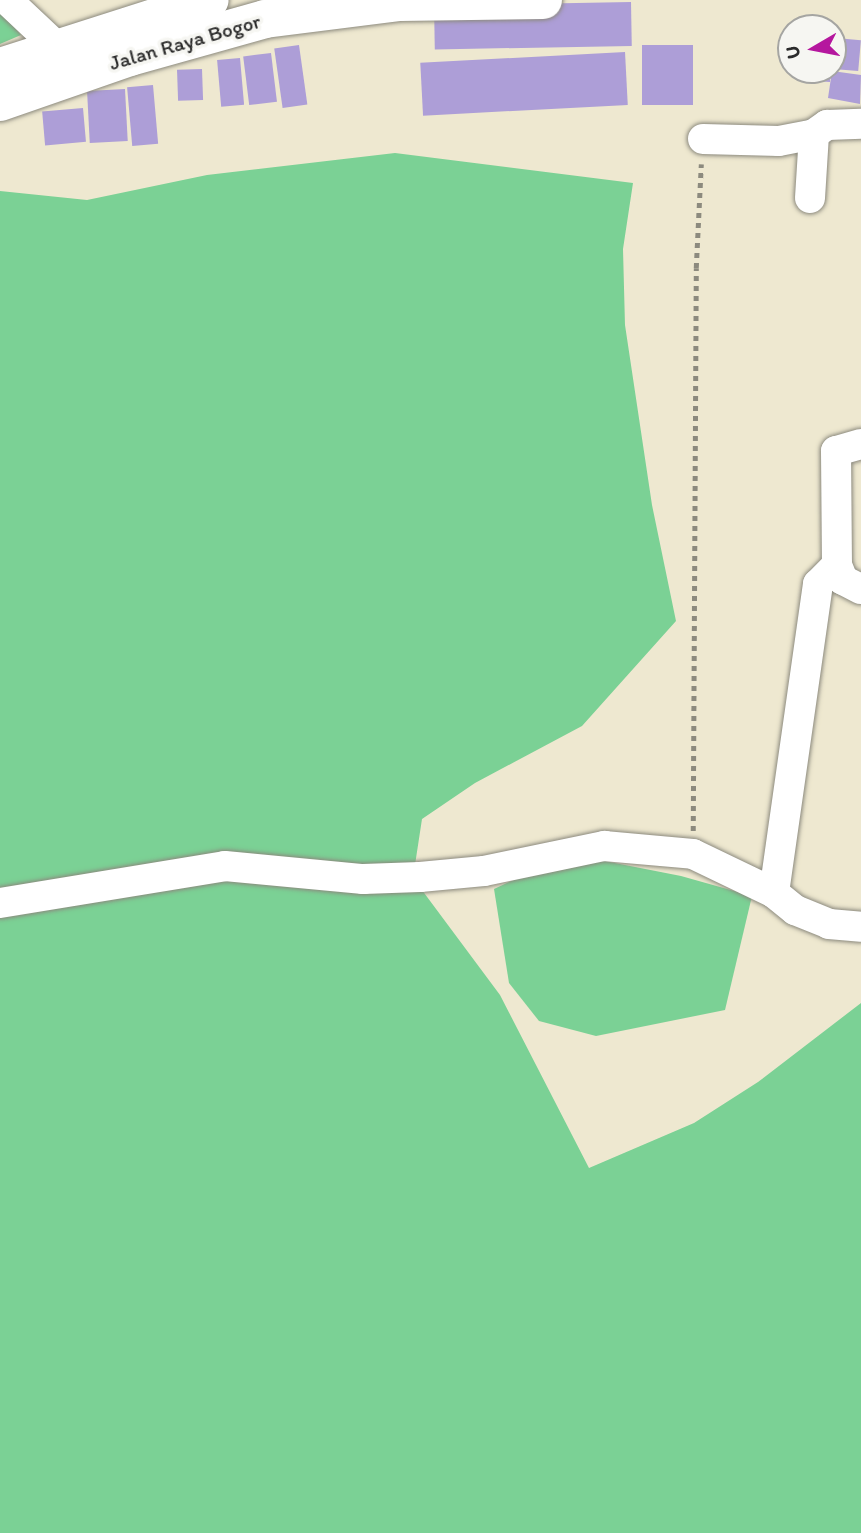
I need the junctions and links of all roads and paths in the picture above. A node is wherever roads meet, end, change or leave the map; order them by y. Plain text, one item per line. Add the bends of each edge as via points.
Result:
1 (7, 0) edge
2 (210, 0) edge
3 (543, 0) edge
4 (57, 47) junction
5 (0, 67) edge
6 (0, 102) edge
7 (861, 124) edge
8 (814, 134) junction
9 (703, 139) joint
10 (810, 198) dead end
11 (861, 444) edge
12 (837, 565) junction
13 (861, 589) edge
14 (693, 854) junction
15 (774, 893) junction
16 (0, 903) edge
17 (861, 927) edge

1 - 4 street
2 - 4 highway, Jalan Raya Bogor
3 - 6 highway, Jalan Raya Bogor via 400,2 265,19 130,57
4 - 5 highway, Jalan Raya Bogor
7 - 8 street via 827,125
8 - 9 street via 768,142
8 - 10 street
9 - 14 path via 696,268
11 - 12 street via 836,451
12 - 13 street via 842,580
12 - 15 street via 818,584
14 - 15 street
14 - 16 street via 604,846 484,871 363,879 225,866
15 - 17 street via 795,910 829,925

